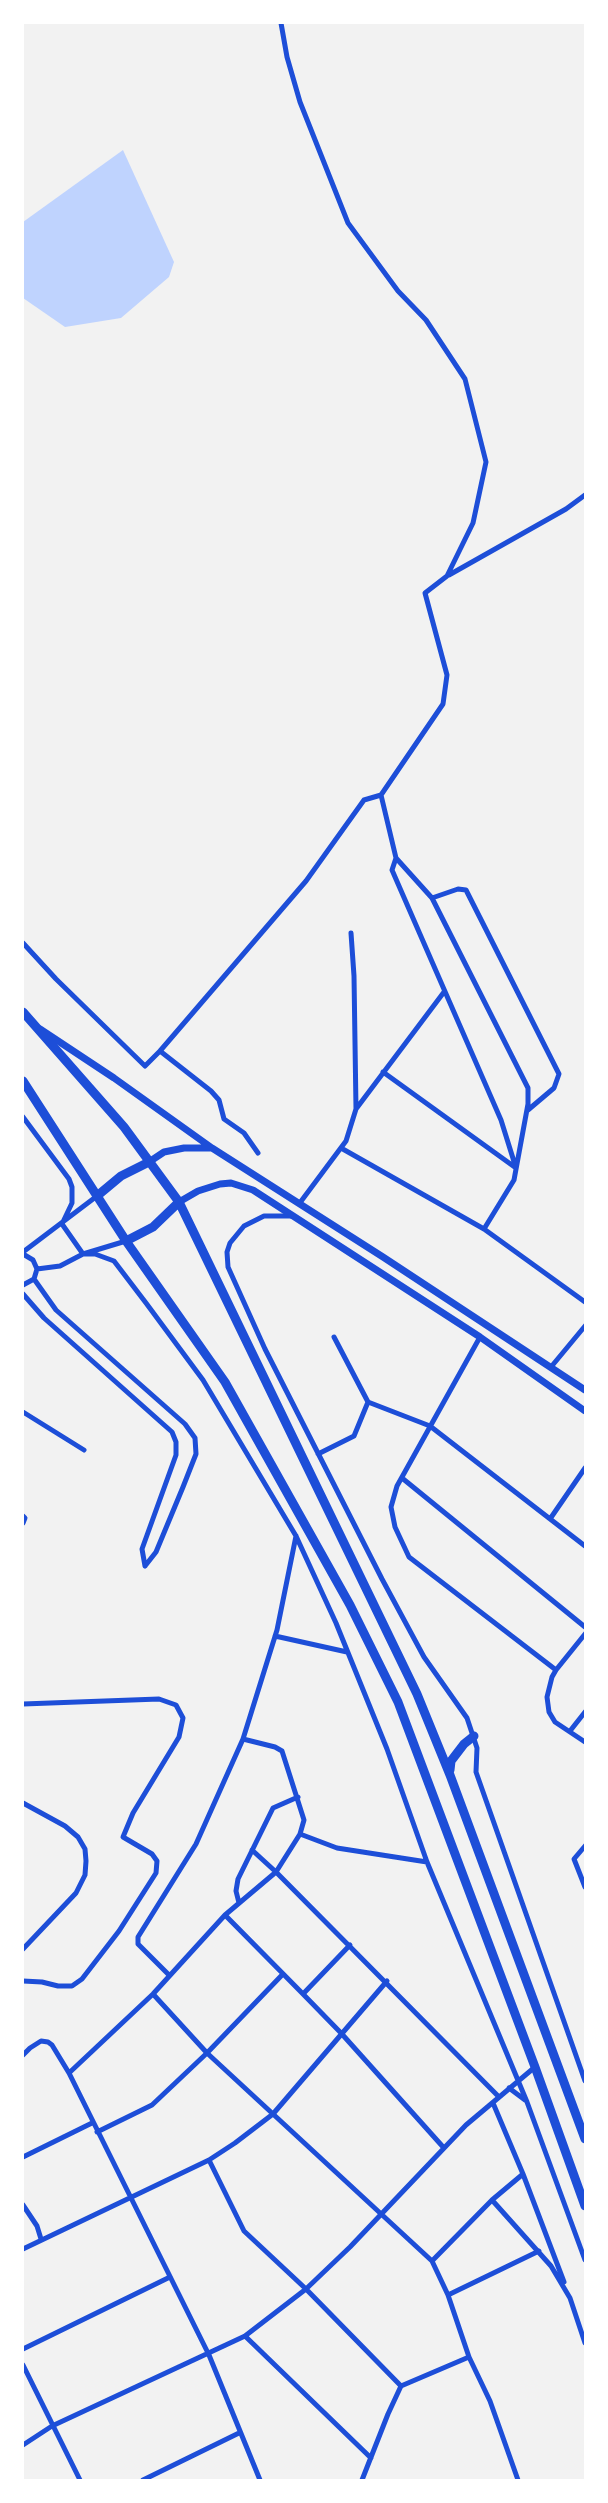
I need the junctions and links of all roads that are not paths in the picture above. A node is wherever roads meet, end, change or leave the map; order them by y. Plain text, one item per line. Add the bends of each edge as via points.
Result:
1 (281, 23) edge
2 (585, 495) edge
3 (447, 576) junction
4 (381, 794) junction
5 (396, 858) junction
6 (432, 898) junction
7 (351, 933) dead end
8 (23, 943) edge
9 (444, 992) junction
10 (23, 1012) edge
11 (33, 1024) junction
12 (160, 1051) junction
13 (383, 1072) junction
14 (23, 1081) edge
15 (356, 1109) junction
16 (527, 1110) junction
17 (23, 1117) edge
18 (212, 1148) junction
19 (341, 1148) junction
20 (258, 1153) dead end
21 (149, 1162) junction
22 (516, 1168) junction
23 (97, 1196) junction
24 (179, 1202) junction
25 (299, 1204) junction
26 (293, 1216) junction
27 (62, 1224) junction
28 (484, 1229) junction
29 (126, 1241) junction
30 (113, 1245) junction
31 (23, 1253) edge
32 (83, 1254) junction
33 (114, 1261) junction
34 (37, 1269) junction
35 (34, 1279) junction
36 (23, 1285) edge
37 (23, 1294) edge
38 (585, 1302) edge
39 (585, 1326) edge
40 (334, 1337) dead end
41 (480, 1338) junction
42 (551, 1367) junction
43 (585, 1390) edge
44 (368, 1402) junction
45 (585, 1411) edge
46 (23, 1412) edge
47 (430, 1426) junction
48 (84, 1450) dead end
49 (318, 1454) junction
50 (585, 1468) edge
51 (402, 1478) junction
52 (23, 1517) edge
53 (550, 1519) junction
54 (23, 1523) edge
55 (296, 1536) junction
56 (585, 1546) edge
57 (585, 1627) edge
58 (585, 1634) edge
59 (275, 1636) junction
60 (348, 1652) junction
61 (556, 1670) junction
62 (23, 1704) edge
63 (585, 1712) edge
64 (570, 1731) junction
65 (474, 1736) junction
66 (243, 1739) junction
67 (585, 1742) edge
68 (450, 1775) junction
69 (298, 1797) junction
70 (23, 1803) edge
71 (300, 1834) junction
72 (585, 1846) edge
73 (252, 1850) junction
74 (427, 1862) junction
75 (276, 1872) junction
76 (585, 1887) edge
77 (239, 1903) junction
78 (225, 1915) junction
79 (350, 1945) junction
80 (23, 1949) edge
81 (169, 1975) junction
82 (282, 1975) junction
83 (387, 1981) junction
84 (23, 1982) edge
85 (153, 1994) junction
86 (303, 1994) junction
87 (341, 2032) junction
88 (206, 2053) junction
89 (23, 2055) edge
90 (535, 2067) junction
91 (69, 2073) junction
92 (518, 2081) junction
93 (585, 2081) edge
94 (509, 2088) junction
95 (499, 2097) junction
96 (527, 2102) junction
97 (493, 2103) junction
98 (273, 2114) junction
99 (92, 2123) junction
100 (97, 2132) junction
101 (585, 2139) edge
102 (444, 2148) junction
103 (23, 2157) edge
104 (209, 2160) junction
105 (523, 2174) junction
106 (130, 2196) junction
107 (492, 2200) junction
108 (23, 2206) edge
109 (585, 2206) edge
110 (382, 2215) junction
111 (41, 2239) junction
112 (23, 2249) edge
113 (539, 2251) junction
114 (585, 2260) edge
115 (432, 2261) junction
116 (170, 2277) junction
117 (306, 2290) junction
118 (448, 2295) junction
119 (570, 2298) junction
120 (245, 2336) junction
121 (585, 2343) edge
122 (23, 2349) edge
123 (209, 2355) junction
124 (469, 2357) junction
125 (23, 2365) edge
126 (401, 2386) junction
127 (52, 2426) junction
128 (239, 2433) junction
129 (23, 2445) edge
130 (371, 2458) junction
131 (80, 2480) edge
132 (142, 2480) edge
133 (260, 2480) edge
134 (362, 2480) edge
135 (518, 2480) edge

1 - 3 street via 300,102 348,223 426,320 465,379 485,462 473,523
2 - 3 street
3 - 4 street via 425,593 447,675 443,704
4 - 5 street
4 - 12 street via 364,800 306,881
5 - 6 street
5 - 9 street via 392,870
6 - 16 street via 528,1088
6 - 16 street via 466,890 559,1074 554,1088
7 - 15 street
8 - 12 street via 145,1066
9 - 13 street
9 - 22 street via 501,1120
10 - 11 highway
11 - 18 main road
11 - 21 highway
12 - 20 street via 211,1091 224,1119 244,1133
13 - 15 street
13 - 22 street
14 - 23 highway
15 - 19 street
16 - 22 street
17 - 27 street via 72,1187 72,1203
18 - 21 main road via 164,1152
18 - 25 main road
19 - 25 street
19 - 28 street
21 - 23 highway via 121,1176
21 - 24 highway
22 - 28 street via 514,1180
23 - 27 street
23 - 29 highway
24 - 26 main road via 211,1186 231,1183 253,1190
24 - 29 highway via 153,1227
24 - 68 highway
25 - 42 main road
26 - 41 main road
26 - 49 street via 264,1216 244,1226 230,1243 228,1267
27 - 31 street
27 - 32 street
28 - 38 street
29 - 30 street
29 - 90 highway via 225,1381 350,1605 398,1702
30 - 32 street
30 - 33 street
31 - 34 street
32 - 33 street
32 - 34 street via 60,1266
33 - 55 street via 203,1380
34 - 35 street
35 - 36 street
35 - 37 street via 56,1310 185,1424 195,1438 195,1454 183,1487 156,1552 145,1566 142,1549 176,1455 172,1432 54,1328
39 - 42 street
40 - 44 street
41 - 45 main road
41 - 47 street
42 - 43 main road
44 - 47 street
44 - 49 street via 354,1436
46 - 48 street
47 - 51 street
47 - 53 street
49 - 65 street via 424,1657 467,1718
50 - 53 street
51 - 57 street
51 - 61 street via 391,1507 409,1557
52 - 54 street
53 - 56 street
55 - 59 street
55 - 60 street
58 - 61 street
59 - 60 street
59 - 66 street
60 - 74 street
61 - 64 street via 547,1697 549,1712
62 - 84 street via 159,1699 176,1705 183,1718 179,1737 122,1837 152,1854 156,1873 82,1979 72,1986
63 - 64 street
64 - 67 street
65 - 68 highway via 451,1761
65 - 93 street via 475,1772
66 - 69 street via 282,1751
66 - 81 street via 196,1844 138,1937 138,1944
68 - 101 highway
69 - 71 street via 304,1820
69 - 73 street via 273,1808
70 - 80 street via 78,1837 86,1861 76,1893
71 - 74 street via 337,1848
71 - 75 street
72 - 76 street via 574,1859
73 - 75 street
73 - 77 street via 238,1879
74 - 92 street
75 - 77 street
75 - 79 street
77 - 78 street
78 - 81 street
78 - 82 street
79 - 83 street
79 - 86 street
81 - 85 street
82 - 86 street
82 - 88 street
83 - 87 street
83 - 95 street
85 - 88 street
85 - 91 street
86 - 87 street
87 - 98 street
87 - 102 street
88 - 98 street
88 - 100 street via 152,2105
89 - 91 street via 41,2041 48,2042
90 - 92 street
90 - 109 highway
91 - 99 street
92 - 94 street
92 - 96 street
94 - 95 street
94 - 96 street
95 - 97 street
96 - 114 street
97 - 102 street
97 - 105 street
98 - 104 street
98 - 110 street
99 - 100 street
99 - 103 street
100 - 106 street
102 - 110 street
104 - 106 street
104 - 117 street via 244,2231
105 - 107 street
105 - 119 street
106 - 111 street
106 - 116 street
107 - 113 street
107 - 115 street
108 - 111 street
110 - 115 street
110 - 117 street
111 - 112 street
113 - 118 street
113 - 119 street
115 - 118 street
116 - 122 street
116 - 123 street
117 - 120 street
117 - 126 street
118 - 124 street
119 - 121 street
120 - 123 street
120 - 130 street
123 - 127 street
123 - 128 street
124 - 126 street
124 - 135 street
125 - 127 street
126 - 130 street
127 - 129 street
127 - 131 street
128 - 132 street
128 - 133 street
130 - 134 street

